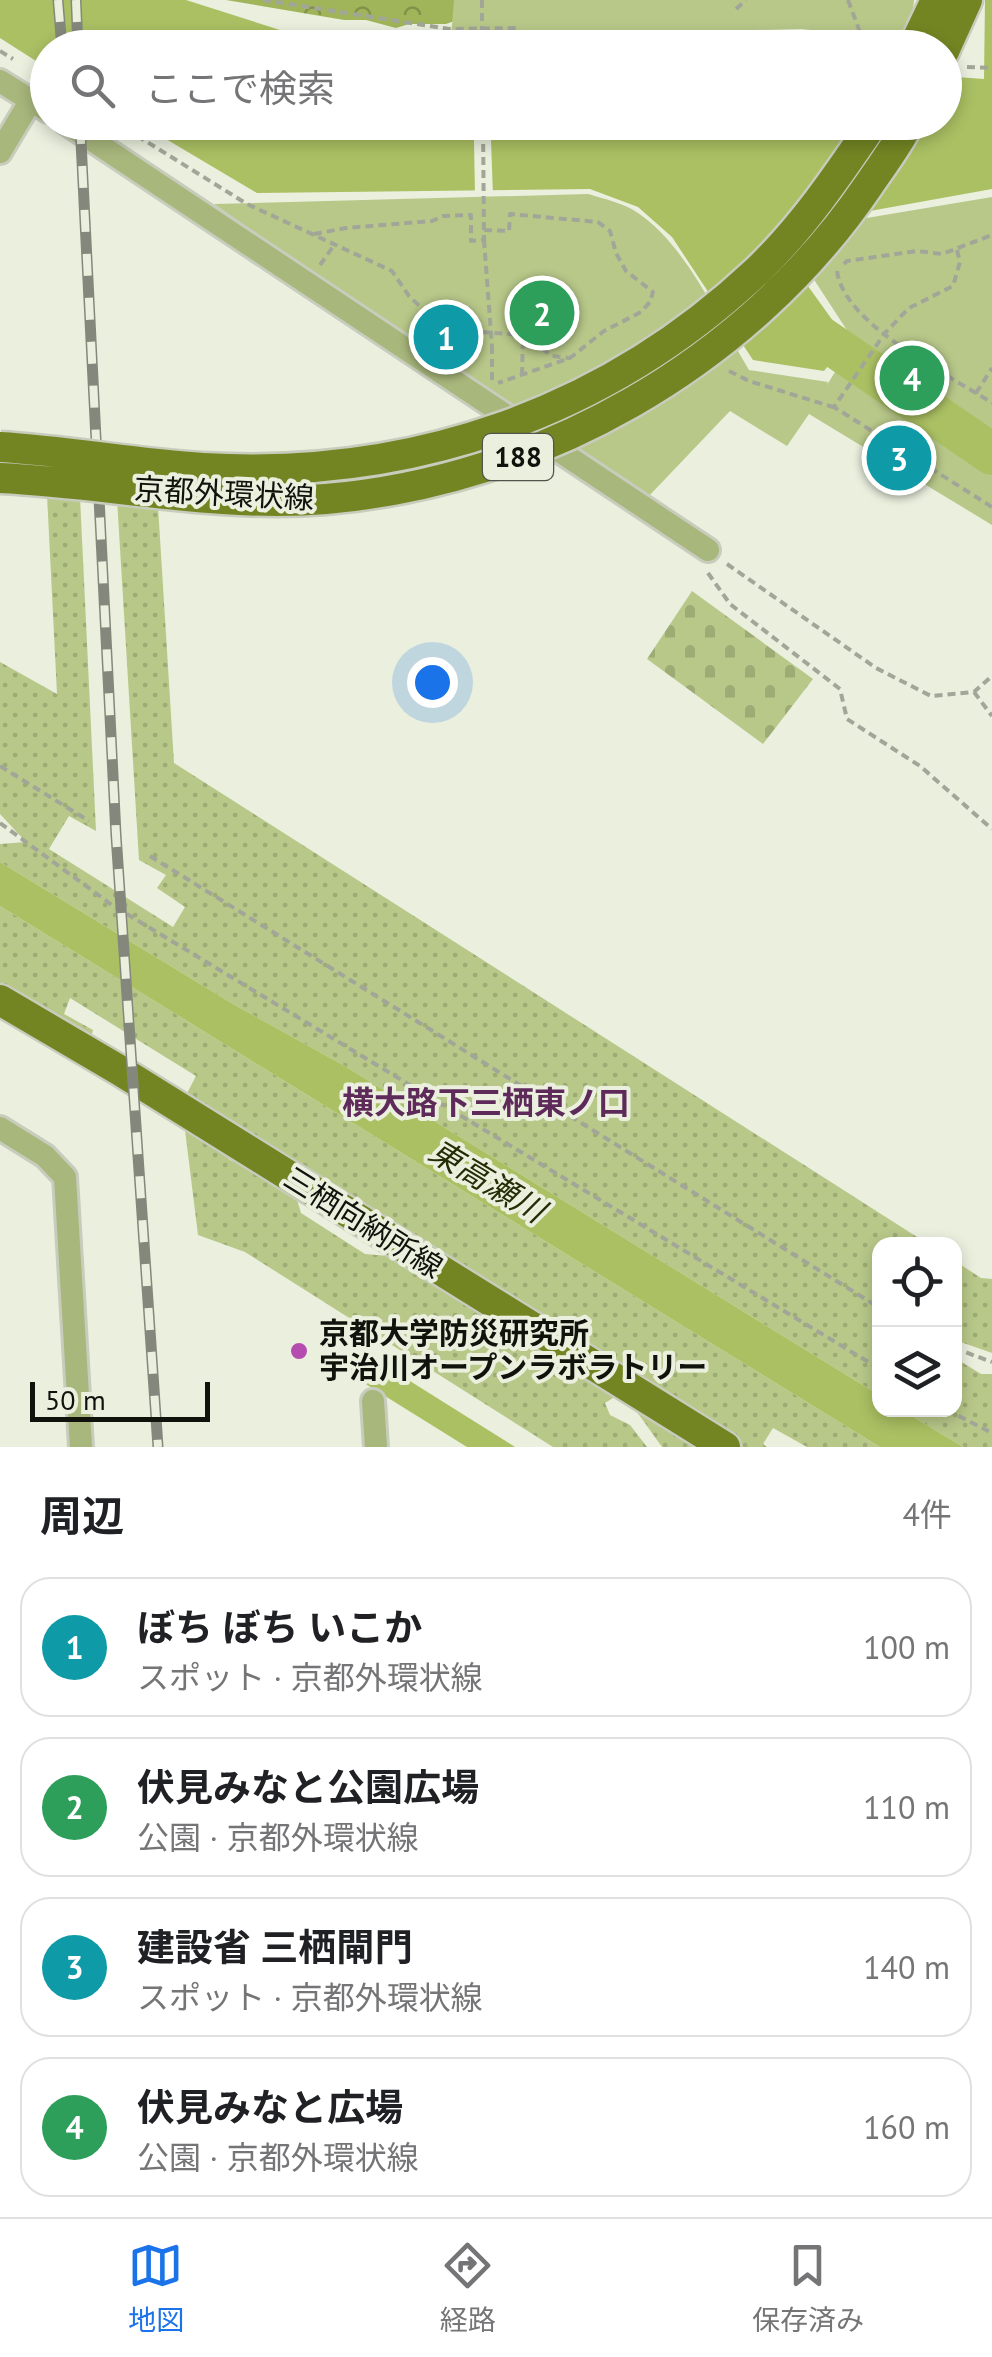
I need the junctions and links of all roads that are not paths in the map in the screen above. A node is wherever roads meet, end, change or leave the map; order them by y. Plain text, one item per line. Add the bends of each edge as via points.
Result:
1 (936, 0) edge
2 (966, 0) edge
3 (937, 30) edge
4 (948, 30) edge
5 (0, 82) edge
6 (30, 100) edge
7 (30, 116) edge
8 (92, 140) edge
9 (862, 140) edge
10 (897, 140) edge
11 (0, 152) edge
12 (0, 447) edge
13 (0, 478) edge
14 (703, 548) road end
15 (0, 1000) edge
16 (0, 1128) edge
17 (373, 1402) dead end
18 (80, 1447) edge
19 (376, 1447) edge
20 (725, 1447) edge

1 - 3 main road
2 - 4 main road
5 - 6 street
7 - 11 street
8 - 14 street
9 - 12 main road, 京都外環状線 / 188, bridge via 820,201 759,269 690,330 578,396 488,433 389,459 254,468
10 - 13 main road, 京都外環状線 / 188, bridge via 844,222 768,304 648,393 513,459 429,484 324,500 224,500
15 - 20 main road, 三栖向納所線
16 - 18 street via 65,1177
17 - 19 street

